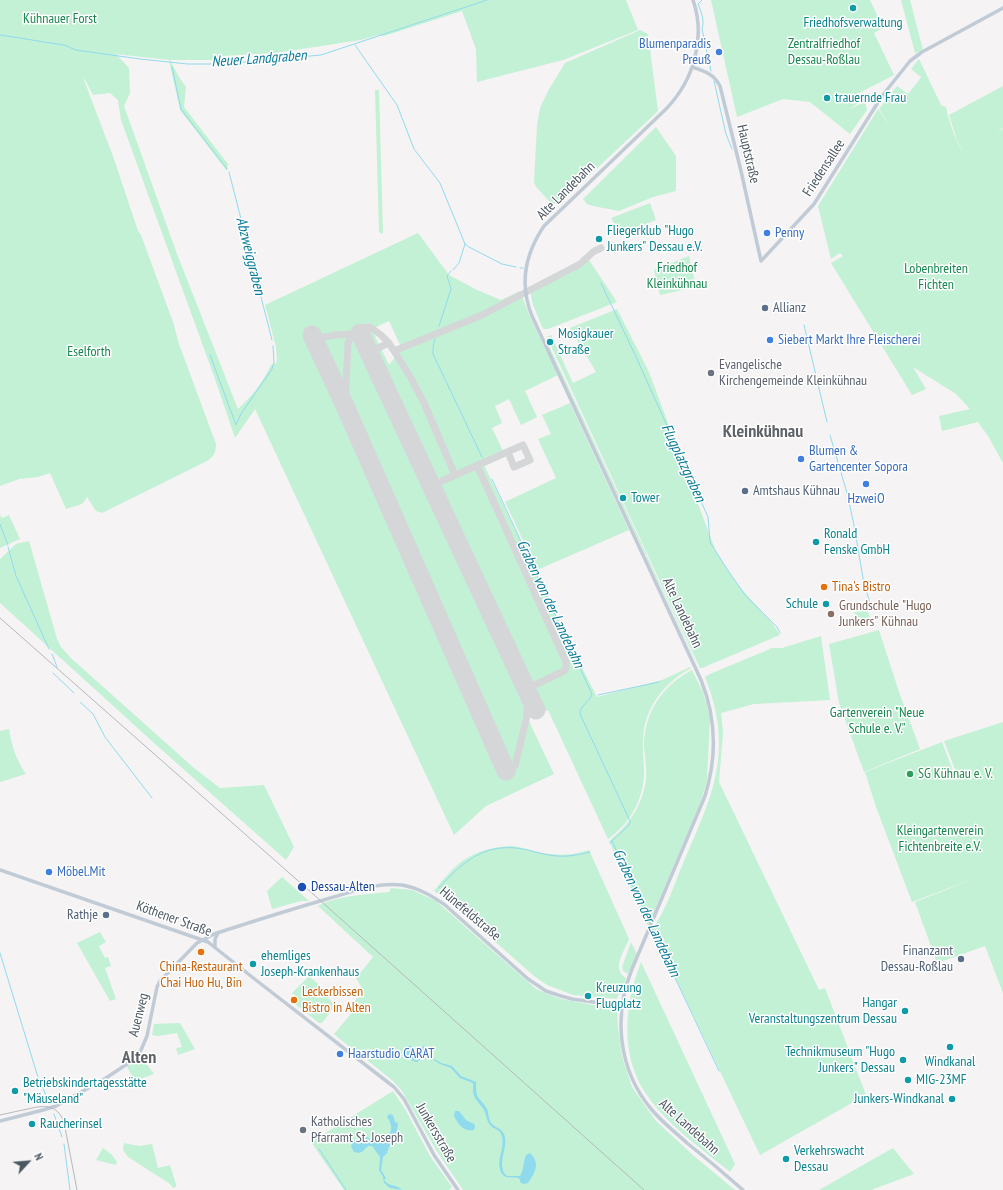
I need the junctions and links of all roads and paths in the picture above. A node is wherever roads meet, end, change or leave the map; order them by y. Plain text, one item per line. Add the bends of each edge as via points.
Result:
1 (693, 0) edge
2 (1003, 8) edge
3 (692, 67) junction
4 (762, 261) joint
5 (0, 870) edge
6 (218, 933) junction
7 (202, 939) junction
8 (215, 947) junction
9 (622, 1006) junction
10 (394, 1087) joint
11 (0, 1120) edge
12 (458, 1190) edge
13 (743, 1190) edge

1 - 3 main road, Alte Landebahn via 698,30 697,50
2 - 4 main road, Friedensallee via 916,56 882,96 814,204
3 - 4 main road, Hauptstraße via 709,73 720,86
3 - 9 main road, Alte Landebahn via 685,84 672,102 544,226 530,251 526,265 527,300 532,316 698,674 706,695 713,734 714,751 708,788 627,982
5 - 7 main road, Köthener Straße
6 - 7 main road, Hünefeldstraße
6 - 8 main road
6 - 9 main road, Hünefeldstraße via 359,889 377,885 401,885 424,892 446,905 528,979 546,991 572,999
7 - 8 main road, Köthener Straße
7 - 11 main road, Auenweg via 158,983 147,1036 141,1050 130,1062 104,1080 56,1106
8 - 10 main road, Köthener Straße
9 - 13 main road, Alte Landebahn via 624,1053 632,1079 642,1097 664,1122
10 - 12 main road, Junkersstraße via 404,1099 434,1155

